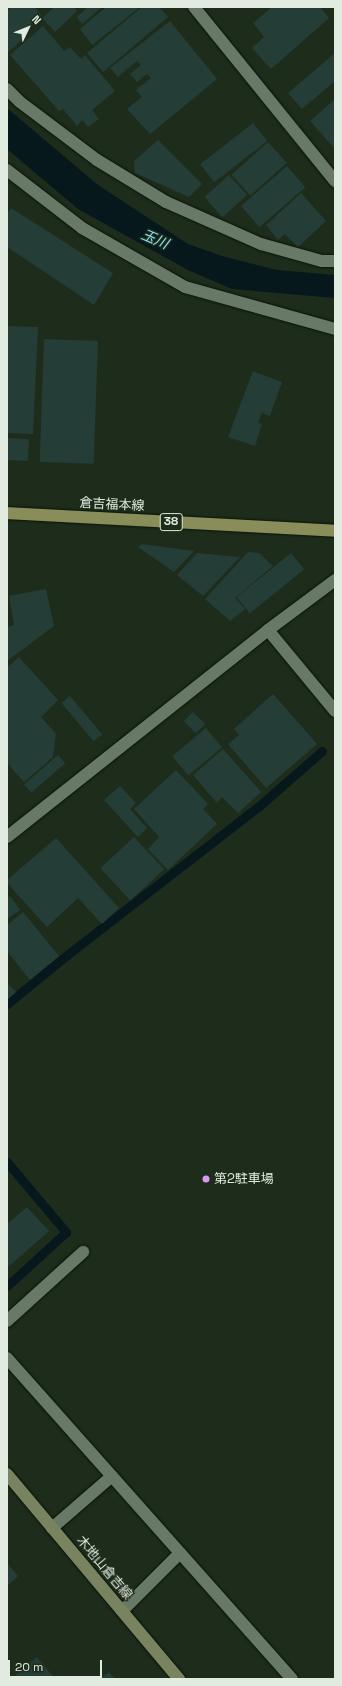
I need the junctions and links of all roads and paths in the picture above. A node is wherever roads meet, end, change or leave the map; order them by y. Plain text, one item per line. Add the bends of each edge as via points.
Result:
1 (194, 7) edge
2 (7, 89) edge
3 (7, 170) edge
4 (335, 181) edge
5 (335, 260) edge
6 (335, 329) edge
7 (7, 513) edge
8 (335, 531) edge
9 (335, 580) edge
10 (268, 630) junction
11 (335, 712) edge
12 (7, 838) edge
13 (83, 1252) dead end
14 (7, 1321) edge
15 (7, 1358) edge
16 (7, 1474) edge
17 (112, 1476) junction
18 (52, 1528) junction
19 (180, 1553) junction
20 (122, 1611) junction
21 (179, 1679) edge
22 (292, 1679) edge

1 - 4 street
2 - 5 street via 20,102 97,160 166,202 261,244 322,261
3 - 6 street via 82,228 185,287
7 - 8 main road, 倉吉福本線 / 38
9 - 10 street
10 - 11 street
10 - 12 street
13 - 14 street
15 - 17 street
16 - 18 main road, 木地山倉吉線
17 - 18 street
17 - 19 street
18 - 20 main road, 木地山倉吉線
19 - 20 street
19 - 22 street
20 - 21 main road, 木地山倉吉線

